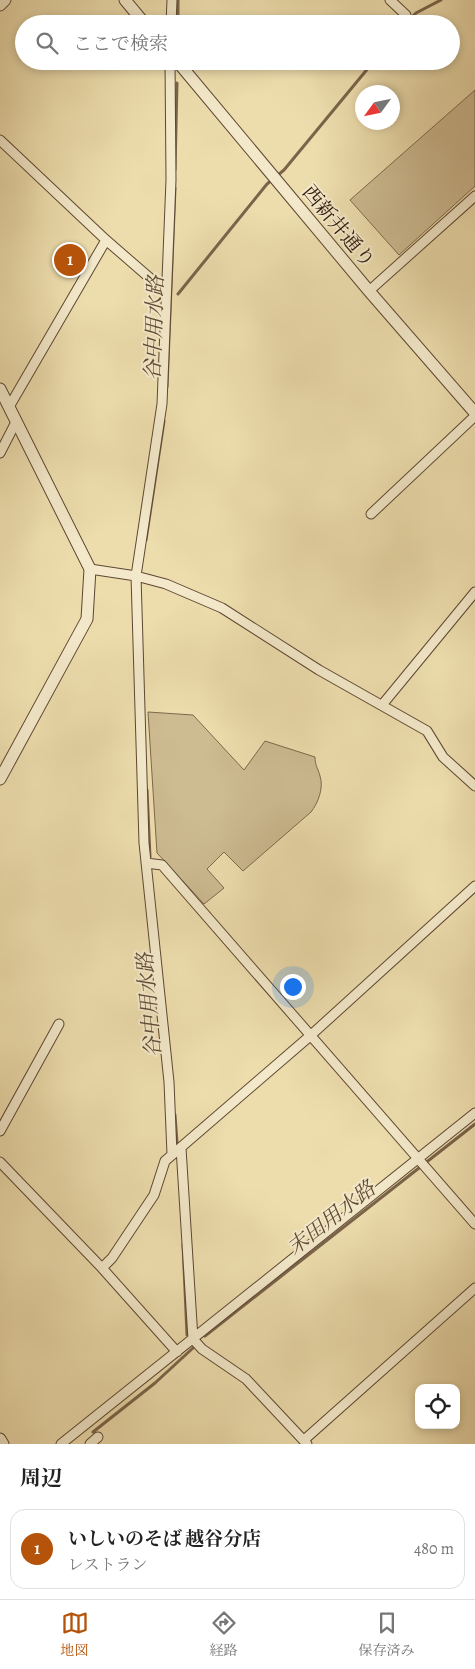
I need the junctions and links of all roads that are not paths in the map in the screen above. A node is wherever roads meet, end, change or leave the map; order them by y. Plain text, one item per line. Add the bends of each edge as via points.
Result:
1 (5, 0) edge
2 (125, 0) edge
3 (172, 0) edge
4 (390, 0) edge
5 (0, 5) edge
6 (406, 14) dead end
7 (138, 15) edge
8 (171, 15) edge
9 (170, 70) edge
10 (185, 70) edge
11 (0, 140) edge
12 (475, 196) edge
13 (106, 240) junction
14 (369, 291) junction
15 (166, 292) junction
16 (0, 389) edge
17 (9, 407) junction
18 (475, 414) edge
19 (16, 422) junction
20 (0, 453) edge
21 (371, 514) dead end
22 (90, 570) junction
23 (136, 576) junction
24 (475, 592) edge
25 (382, 705) junction
26 (0, 779) edge
27 (475, 786) edge
28 (146, 863) junction
29 (475, 886) edge
30 (59, 1024) dead end
31 (310, 1036) junction
32 (475, 1113) edge
33 (0, 1131) edge
34 (182, 1148) junction
35 (172, 1154) junction
36 (420, 1158) junction
37 (0, 1162) edge
38 (475, 1224) edge
39 (102, 1268) junction
40 (475, 1288) edge
41 (193, 1339) junction
42 (177, 1352) junction
43 (98, 1437) dead end
44 (0, 1439) edge
45 (306, 1442) edge
46 (3, 1444) edge
47 (61, 1444) edge
48 (90, 1444) edge

1 - 5 street
2 - 7 street
3 - 8 street
4 - 6 street
9 - 15 street via 171,180
10 - 14 street, 西新井通り
11 - 13 street
12 - 14 street
13 - 15 street
13 - 17 street
14 - 18 street, 西新井通り
15 - 23 street via 162,404
16 - 17 street
17 - 19 street
18 - 21 street
19 - 20 street
19 - 22 street
22 - 23 street
22 - 26 street via 87,619
23 - 25 street via 166,584 222,608 319,670
23 - 28 street
24 - 25 street
25 - 27 street via 427,731 443,757
28 - 31 street via 162,865
28 - 35 street via 169,1082
29 - 31 street
30 - 33 street
31 - 34 street
31 - 36 street
32 - 36 street
34 - 35 street
34 - 41 street
35 - 39 street via 165,1161 154,1195
36 - 38 street
36 - 41 street
37 - 39 street
39 - 42 street
40 - 45 street
41 - 42 street
41 - 45 street via 202,1349 246,1379
42 - 47 street
43 - 48 street
44 - 46 street

